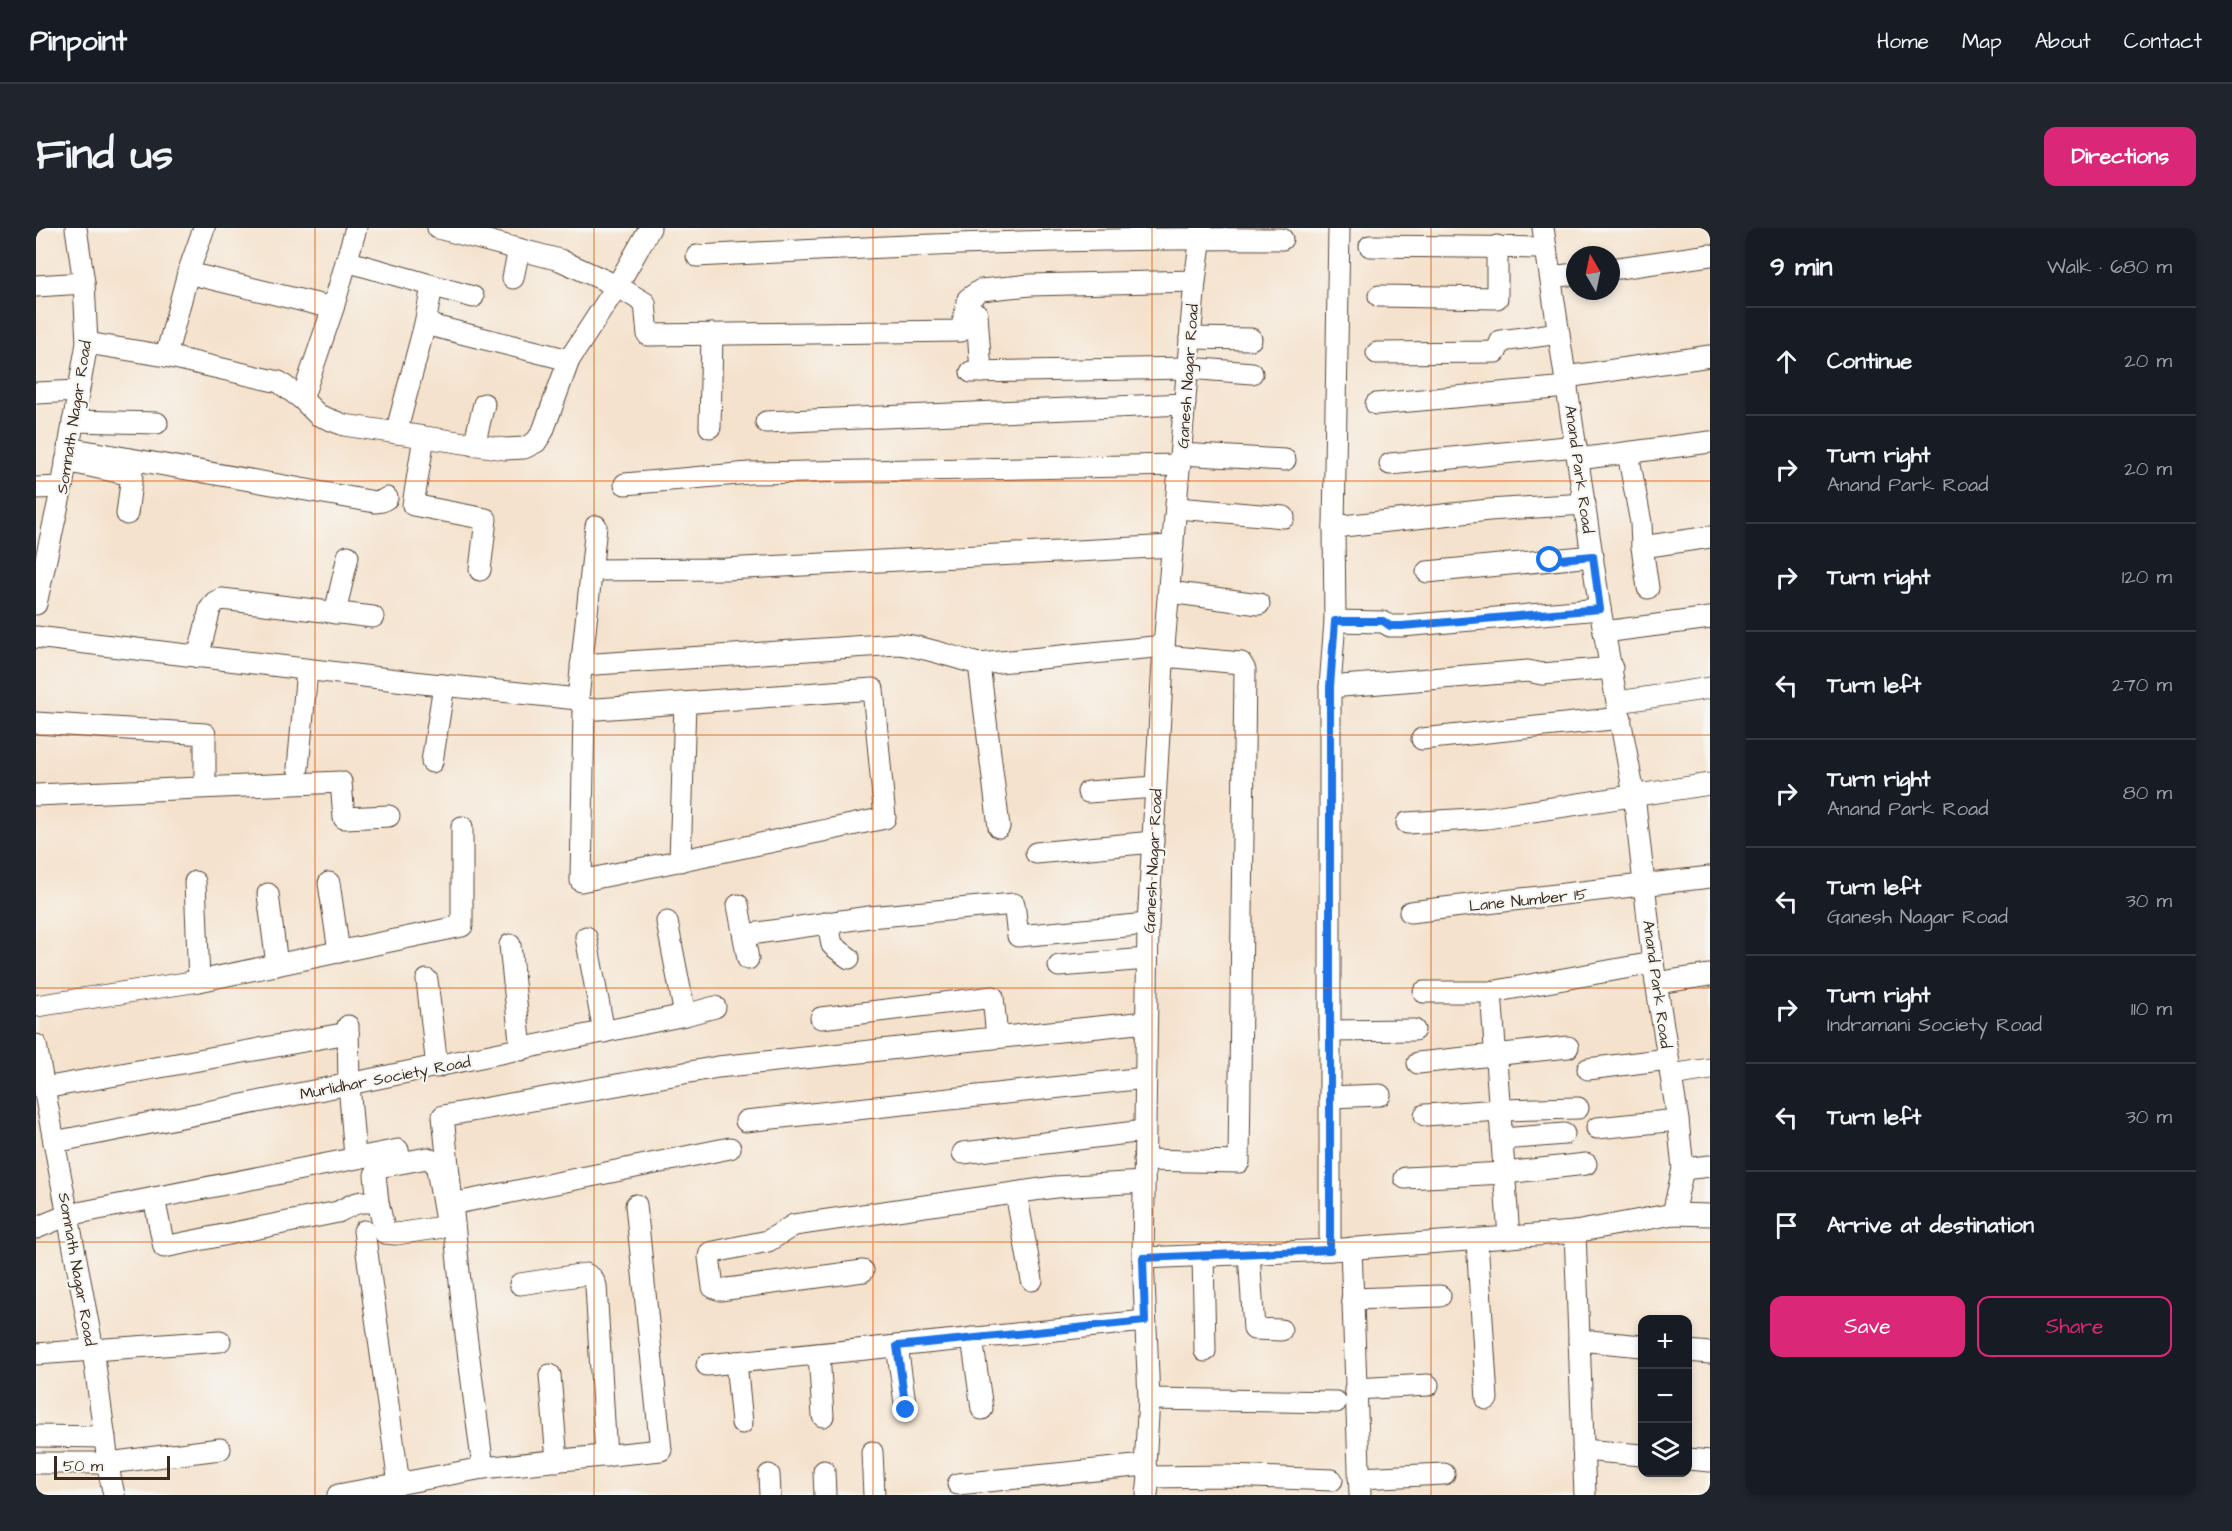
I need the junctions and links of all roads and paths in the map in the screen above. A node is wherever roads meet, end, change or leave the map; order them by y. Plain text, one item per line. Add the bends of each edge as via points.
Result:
1 (76, 228) edge
2 (204, 228) edge
3 (356, 228) edge
4 (438, 228) edge
5 (1339, 228) edge
6 (648, 229) edge
7 (1202, 233) edge
8 (1545, 238) edge
9 (1282, 239) dead end
10 (1370, 246) dead end
11 (1497, 246) junction
12 (519, 249) junction
13 (697, 255) dead end
14 (1710, 255) edge
15 (346, 261) junction
16 (1620, 268) edge
17 (188, 273) junction
18 (1566, 275) edge
19 (1551, 277) junction
20 (513, 278) dead end
21 (1195, 281) junction
22 (84, 283) junction
23 (617, 285) junction
24 (36, 286) edge
25 (432, 286) junction
26 (1379, 296) dead end
27 (473, 297) dead end
28 (333, 308) junction
29 (977, 314) dead end
30 (425, 324) junction
31 (1559, 333) junction
32 (711, 334) junction
33 (1190, 338) junction
34 (1251, 339) dead end
35 (87, 343) junction
36 (1377, 353) dead end
37 (166, 356) junction
38 (1710, 356) edge
39 (569, 360) junction
40 (1188, 368) junction
41 (1252, 373) dead end
42 (1567, 382) junction
43 (78, 392) junction
44 (36, 393) edge
45 (302, 399) junction
46 (484, 404) dead end
47 (1185, 404) junction
48 (1376, 404) dead end
49 (73, 421) junction
50 (766, 422) dead end
51 (158, 423) dead end
52 (710, 427) dead end
53 (396, 433) junction
54 (424, 437) junction
55 (1710, 442) edge
56 (474, 445) junction
57 (1577, 453) junction
58 (1628, 453) junction
59 (67, 454) junction
60 (1181, 459) junction
61 (1285, 460) dead end
62 (1390, 464) dead end
63 (625, 484) dead end
64 (62, 487) junction
65 (36, 489) edge
66 (387, 498) dead end
67 (1585, 504) junction
68 (1177, 508) junction
69 (127, 514) dead end
70 (1284, 517) dead end
71 (596, 526) dead end
72 (1334, 526) junction
73 (1710, 537) edge
74 (1173, 546) junction
75 (1642, 547) junction
76 (348, 556) dead end
77 (1593, 556) junction
78 (480, 570) dead end
79 (592, 570) junction
80 (1427, 572) dead end
81 (1648, 588) dead end
82 (1169, 592) junction
83 (36, 604) edge
84 (1259, 604) dead end
85 (1600, 609) junction
86 (335, 613) junction
87 (372, 617) dead end
88 (1710, 618) edge
89 (1335, 621) junction
90 (1604, 632) junction
91 (36, 637) edge
92 (1164, 651) junction
93 (198, 657) junction
94 (980, 664) junction
95 (581, 665) junction
96 (1611, 668) junction
97 (307, 670) junction
98 (444, 686) junction
99 (1330, 687) junction
100 (1710, 688) edge
101 (685, 703) junction
102 (581, 705) junction
103 (1619, 710) junction
104 (36, 723) edge
105 (1422, 739) dead end
106 (432, 762) dead end
107 (298, 768) dead end
108 (205, 776) dead end
109 (1710, 784) edge
110 (1155, 787) junction
111 (1088, 792) dead end
112 (36, 795) edge
113 (1634, 795) junction
114 (389, 816) dead end
115 (1407, 823) dead end
116 (462, 827) dead end
117 (999, 827) dead end
118 (1153, 842) junction
119 (1036, 853) dead end
120 (680, 861) junction
121 (1710, 877) edge
122 (195, 882) dead end
123 (329, 884) dead end
124 (1645, 886) junction
125 (268, 894) dead end
126 (738, 905) dead end
127 (1410, 912) dead end
128 (667, 922) dead end
129 (828, 922) junction
130 (1148, 924) junction
131 (744, 935) junction
132 (586, 937) dead end
133 (510, 945) dead end
134 (339, 952) junction
135 (849, 958) dead end
136 (748, 959) dead end
137 (1147, 959) junction
138 (277, 965) junction
139 (1059, 966) dead end
140 (1655, 973) junction
141 (1710, 975) edge
142 (427, 980) dead end
143 (200, 981) junction
144 (1424, 992) dead end
145 (1491, 992) junction
146 (36, 1006) edge
147 (715, 1007) dead end
148 (684, 1015) junction
149 (820, 1018) dead end
150 (1146, 1022) junction
151 (1414, 1030) dead end
152 (1330, 1031) junction
153 (604, 1032) junction
154 (997, 1037) junction
155 (36, 1045) edge
156 (1568, 1047) dead end
157 (521, 1050) junction
158 (1496, 1054) junction
159 (1418, 1063) dead end
160 (437, 1067) junction
161 (1669, 1067) junction
162 (1588, 1069) dead end
163 (1710, 1069) edge
164 (1145, 1078) junction
165 (350, 1084) junction
166 (44, 1088) junction
167 (1380, 1095) dead end
168 (1330, 1097) junction
169 (1578, 1108) dead end
170 (1500, 1110) junction
171 (1425, 1115) dead end
172 (1678, 1120) junction
173 (746, 1121) dead end
174 (43, 1123) edge
175 (1597, 1128) dead end
176 (1144, 1131) junction
177 (1564, 1134) dead end
178 (1503, 1139) junction
179 (54, 1142) junction
180 (446, 1142) junction
181 (730, 1148) dead end
182 (963, 1153) dead end
183 (408, 1155) junction
184 (355, 1157) junction
185 (1144, 1161) junction
186 (1586, 1164) dead end
187 (1710, 1166) edge
188 (1683, 1169) junction
189 (1505, 1173) junction
190 (1404, 1178) dead end
191 (1144, 1182) junction
192 (1016, 1193) junction
193 (154, 1198) junction
194 (378, 1202) junction
195 (452, 1204) junction
196 (636, 1205) dead end
197 (1673, 1214) junction
198 (68, 1215) junction
199 (1710, 1215) edge
200 (36, 1228) edge
201 (364, 1231) dead end
202 (1575, 1232) junction
203 (1509, 1238) junction
204 (1477, 1240) junction
205 (1341, 1249) junction
206 (1249, 1253) junction
207 (1203, 1255) junction
208 (1143, 1258) junction
209 (863, 1271) dead end
210 (1032, 1280) dead end
211 (520, 1284) dead end
212 (1440, 1296) dead end
213 (1352, 1299) junction
214 (1145, 1321) junction
215 (1281, 1330) dead end
216 (972, 1338) junction
217 (1579, 1340) junction
218 (220, 1341) dead end
219 (897, 1346) junction
220 (1638, 1346) edge
221 (93, 1350) junction
222 (1205, 1351) dead end
223 (1692, 1351) edge
224 (1710, 1353) edge
225 (36, 1354) edge
226 (819, 1354) junction
227 (736, 1362) junction
228 (707, 1365) dead end
229 (550, 1375) dead end
230 (1428, 1385) dead end
231 (1355, 1389) junction
232 (1149, 1399) junction
233 (1487, 1399) dead end
234 (1336, 1402) dead end
235 (982, 1408) dead end
236 (906, 1410) dead end
237 (824, 1416) dead end
238 (742, 1422) dead end
239 (36, 1436) edge
240 (105, 1437) junction
241 (220, 1449) dead end
242 (1583, 1450) junction
243 (872, 1452) dead end
244 (1638, 1455) edge
245 (606, 1456) junction
246 (1692, 1459) edge
247 (557, 1461) junction
248 (1710, 1461) edge
249 (36, 1463) edge
250 (108, 1463) junction
251 (483, 1468) junction
252 (825, 1471) dead end
253 (1444, 1473) dead end
254 (1147, 1479) edge
255 (1332, 1480) dead end
256 (399, 1484) junction
257 (958, 1484) dead end
258 (1239, 1486) edge
259 (1359, 1486) edge
260 (114, 1495) edge
261 (338, 1495) edge
262 (825, 1495) edge
263 (874, 1495) edge
264 (1585, 1495) edge

1 - 22 street, Somnath Nagar Road
2 - 17 street
3 - 15 street
4 - 12 street
5 - 72 street
6 - 23 street
7 - 9 street
7 - 13 street
7 - 21 street, Ganesh Nagar Road
8 - 11 street
8 - 19 street, Anand Park Road
10 - 11 street
11 - 26 street via 1497,298
12 - 20 street
12 - 23 street via 560,260
14 - 16 street
15 - 25 street
15 - 28 street
17 - 28 street
17 - 37 street
18 - 19 street
19 - 31 street, Anand Park Road
21 - 32 street via 981,290 968,298 961,331
21 - 33 street, Ganesh Nagar Road
22 - 24 street
22 - 35 street, Somnath Nagar Road
23 - 32 street via 645,303 648,335
23 - 39 street
25 - 27 street
25 - 30 street
28 - 45 street
29 - 40 street via 976,372
30 - 39 street
30 - 53 street
31 - 36 street via 1502,341 1496,352
31 - 42 street, Anand Park Road
32 - 52 street
33 - 34 street
33 - 40 street, Ganesh Nagar Road
35 - 37 street
35 - 43 street, Somnath Nagar Road
37 - 45 street via 279,381
38 - 42 street
39 - 56 street via 536,442 504,454
40 - 41 street
40 - 47 street, Ganesh Nagar Road
42 - 48 street
42 - 57 street, Anand Park Road
43 - 44 street
43 - 49 street, Somnath Nagar Road
45 - 53 street via 318,415 344,425
46 - 56 street
47 - 50 street
47 - 60 street, Ganesh Nagar Road
49 - 51 street
49 - 59 street, Somnath Nagar Road
53 - 54 street
54 - 56 street
54 - 78 street via 413,505 486,519
55 - 58 street
57 - 58 street
57 - 62 street
57 - 67 street, Anand Park Road
58 - 75 street
59 - 64 street, Somnath Nagar Road
59 - 66 street via 375,502
59 - 69 street via 132,475
60 - 61 street
60 - 63 street via 749,474
60 - 68 street, Ganesh Nagar Road
64 - 65 street
64 - 83 street, Somnath Nagar Road
67 - 72 street
67 - 77 street, Anand Park Road
68 - 70 street
68 - 74 street, Ganesh Nagar Road
71 - 79 street
72 - 89 street
73 - 75 street
74 - 79 street via 725,569
74 - 82 street, Ganesh Nagar Road
75 - 81 street
76 - 86 street
77 - 80 street
77 - 85 street, Anand Park Road
79 - 95 street
82 - 84 street
82 - 92 street, Ganesh Nagar Road
85 - 89 street via 1402,626 1390,626 1383,621
85 - 90 street, Anand Park Road
86 - 87 street
86 - 93 street via 222,599 210,609
88 - 90 street
89 - 99 street
90 - 96 street, Anand Park Road
91 - 93 street
92 - 94 street
92 - 110 street, Ganesh Nagar Road
92 - 185 street via 1241,663 1245,670 1239,1162
93 - 97 street
94 - 95 street via 925,647 898,644
94 - 117 street
95 - 102 street
96 - 99 street
96 - 103 street, Anand Park Road
97 - 98 street
97 - 107 street
98 - 102 street
98 - 106 street
99 - 152 street
100 - 103 street
101 - 102 street
101 - 120 street
101 - 120 street via 873,689 885,818
102 - 120 street via 581,881
103 - 105 street
103 - 113 street, Anand Park Road
104 - 108 street via 205,734
109 - 113 street
110 - 111 street
110 - 118 street, Ganesh Nagar Road
112 - 114 street via 341,782 344,818
113 - 115 street via 1487,818
113 - 124 street, Anand Park Road
116 - 134 street via 462,926
118 - 119 street
118 - 130 street, Ganesh Nagar Road
121 - 124 street, Lane Number 15
122 - 143 street
123 - 134 street
124 - 127 street, Lane Number 15
124 - 140 street, Anand Park Road
125 - 138 street
126 - 131 street
128 - 148 street
129 - 130 street via 1014,904 1018,936
129 - 131 street
129 - 135 street via 832,945
130 - 137 street, Ganesh Nagar Road
131 - 136 street
132 - 153 street
133 - 157 street
134 - 138 street
137 - 139 street
137 - 150 street, Ganesh Nagar Road
138 - 143 street
140 - 141 street
140 - 145 street
140 - 161 street, Anand Park Road
142 - 160 street
143 - 146 street
144 - 145 street
145 - 158 street
147 - 148 street, Murlidhar Society Road
148 - 153 street, Murlidhar Society Road
149 - 154 street via 993,998
150 - 154 street
150 - 164 street, Ganesh Nagar Road
151 - 152 street
152 - 168 street
153 - 157 street, Murlidhar Society Road
154 - 180 street via 718,1067 443,1116
155 - 166 street, Somnath Nagar Road
156 - 158 street
157 - 160 street, Murlidhar Society Road
158 - 159 street
158 - 170 street
160 - 165 street, Murlidhar Society Road
161 - 162 street
161 - 163 street
161 - 172 street, Anand Park Road
164 - 173 street
164 - 176 street, Ganesh Nagar Road
165 - 166 street via 348,1029
165 - 179 street, Murlidhar Society Road
165 - 184 street
166 - 174 street, Somnath Nagar Road
167 - 168 street
168 - 205 street
169 - 170 street
170 - 171 street
170 - 178 street
172 - 175 street
172 - 188 street, Anand Park Road
174 - 179 street, Somnath Nagar Road
176 - 182 street
176 - 185 street, Ganesh Nagar Road
177 - 178 street
178 - 189 street
179 - 198 street, Somnath Nagar Road
180 - 183 street
180 - 195 street
181 - 195 street
183 - 184 street
183 - 194 street via 379,1167 375,1175
183 - 194 street via 436,1163 446,1221 443,1227 385,1233
184 - 193 street
185 - 191 street, Ganesh Nagar Road
186 - 189 street
187 - 188 street
188 - 197 street, Anand Park Road
189 - 190 street
189 - 203 street
191 - 192 street
191 - 208 street, Ganesh Nagar Road
192 - 209 street via 794,1225 768,1241 710,1253 709,1257 713,1287 720,1290
192 - 210 street
193 - 194 street via 164,1247 333,1213 348,1204
193 - 198 street
195 - 251 street
196 - 245 street via 661,1450
197 - 199 street
197 - 202 street
198 - 200 street
198 - 221 street, Somnath Nagar Road
201 - 256 street
202 - 203 street
202 - 217 street
203 - 204 street
204 - 205 street
204 - 233 street
205 - 206 street
205 - 213 street
206 - 207 street
206 - 215 street via 1254,1329
207 - 208 street
207 - 222 street
208 - 214 street, Ganesh Nagar Road
211 - 245 street via 586,1274 592,1278 596,1286
212 - 213 street
213 - 231 street
214 - 216 street
214 - 232 street, Ganesh Nagar Road
216 - 219 street
216 - 235 street
217 - 220 street
217 - 242 street
218 - 221 street
219 - 226 street
219 - 236 street
221 - 225 street
221 - 240 street, Somnath Nagar Road
223 - 224 street
226 - 227 street
226 - 237 street
227 - 228 street
227 - 238 street
229 - 247 street
230 - 231 street
231 - 259 street
232 - 234 street
232 - 254 street, Ganesh Nagar Road
239 - 240 street
240 - 250 street, Somnath Nagar Road
241 - 250 street
242 - 244 street
242 - 264 street
243 - 263 street
245 - 247 street
246 - 248 street
247 - 251 street
249 - 250 street
250 - 260 street, Somnath Nagar Road
251 - 256 street
252 - 262 street
253 - 259 street
254 - 257 street
254 - 258 street
255 - 258 street
256 - 261 street

